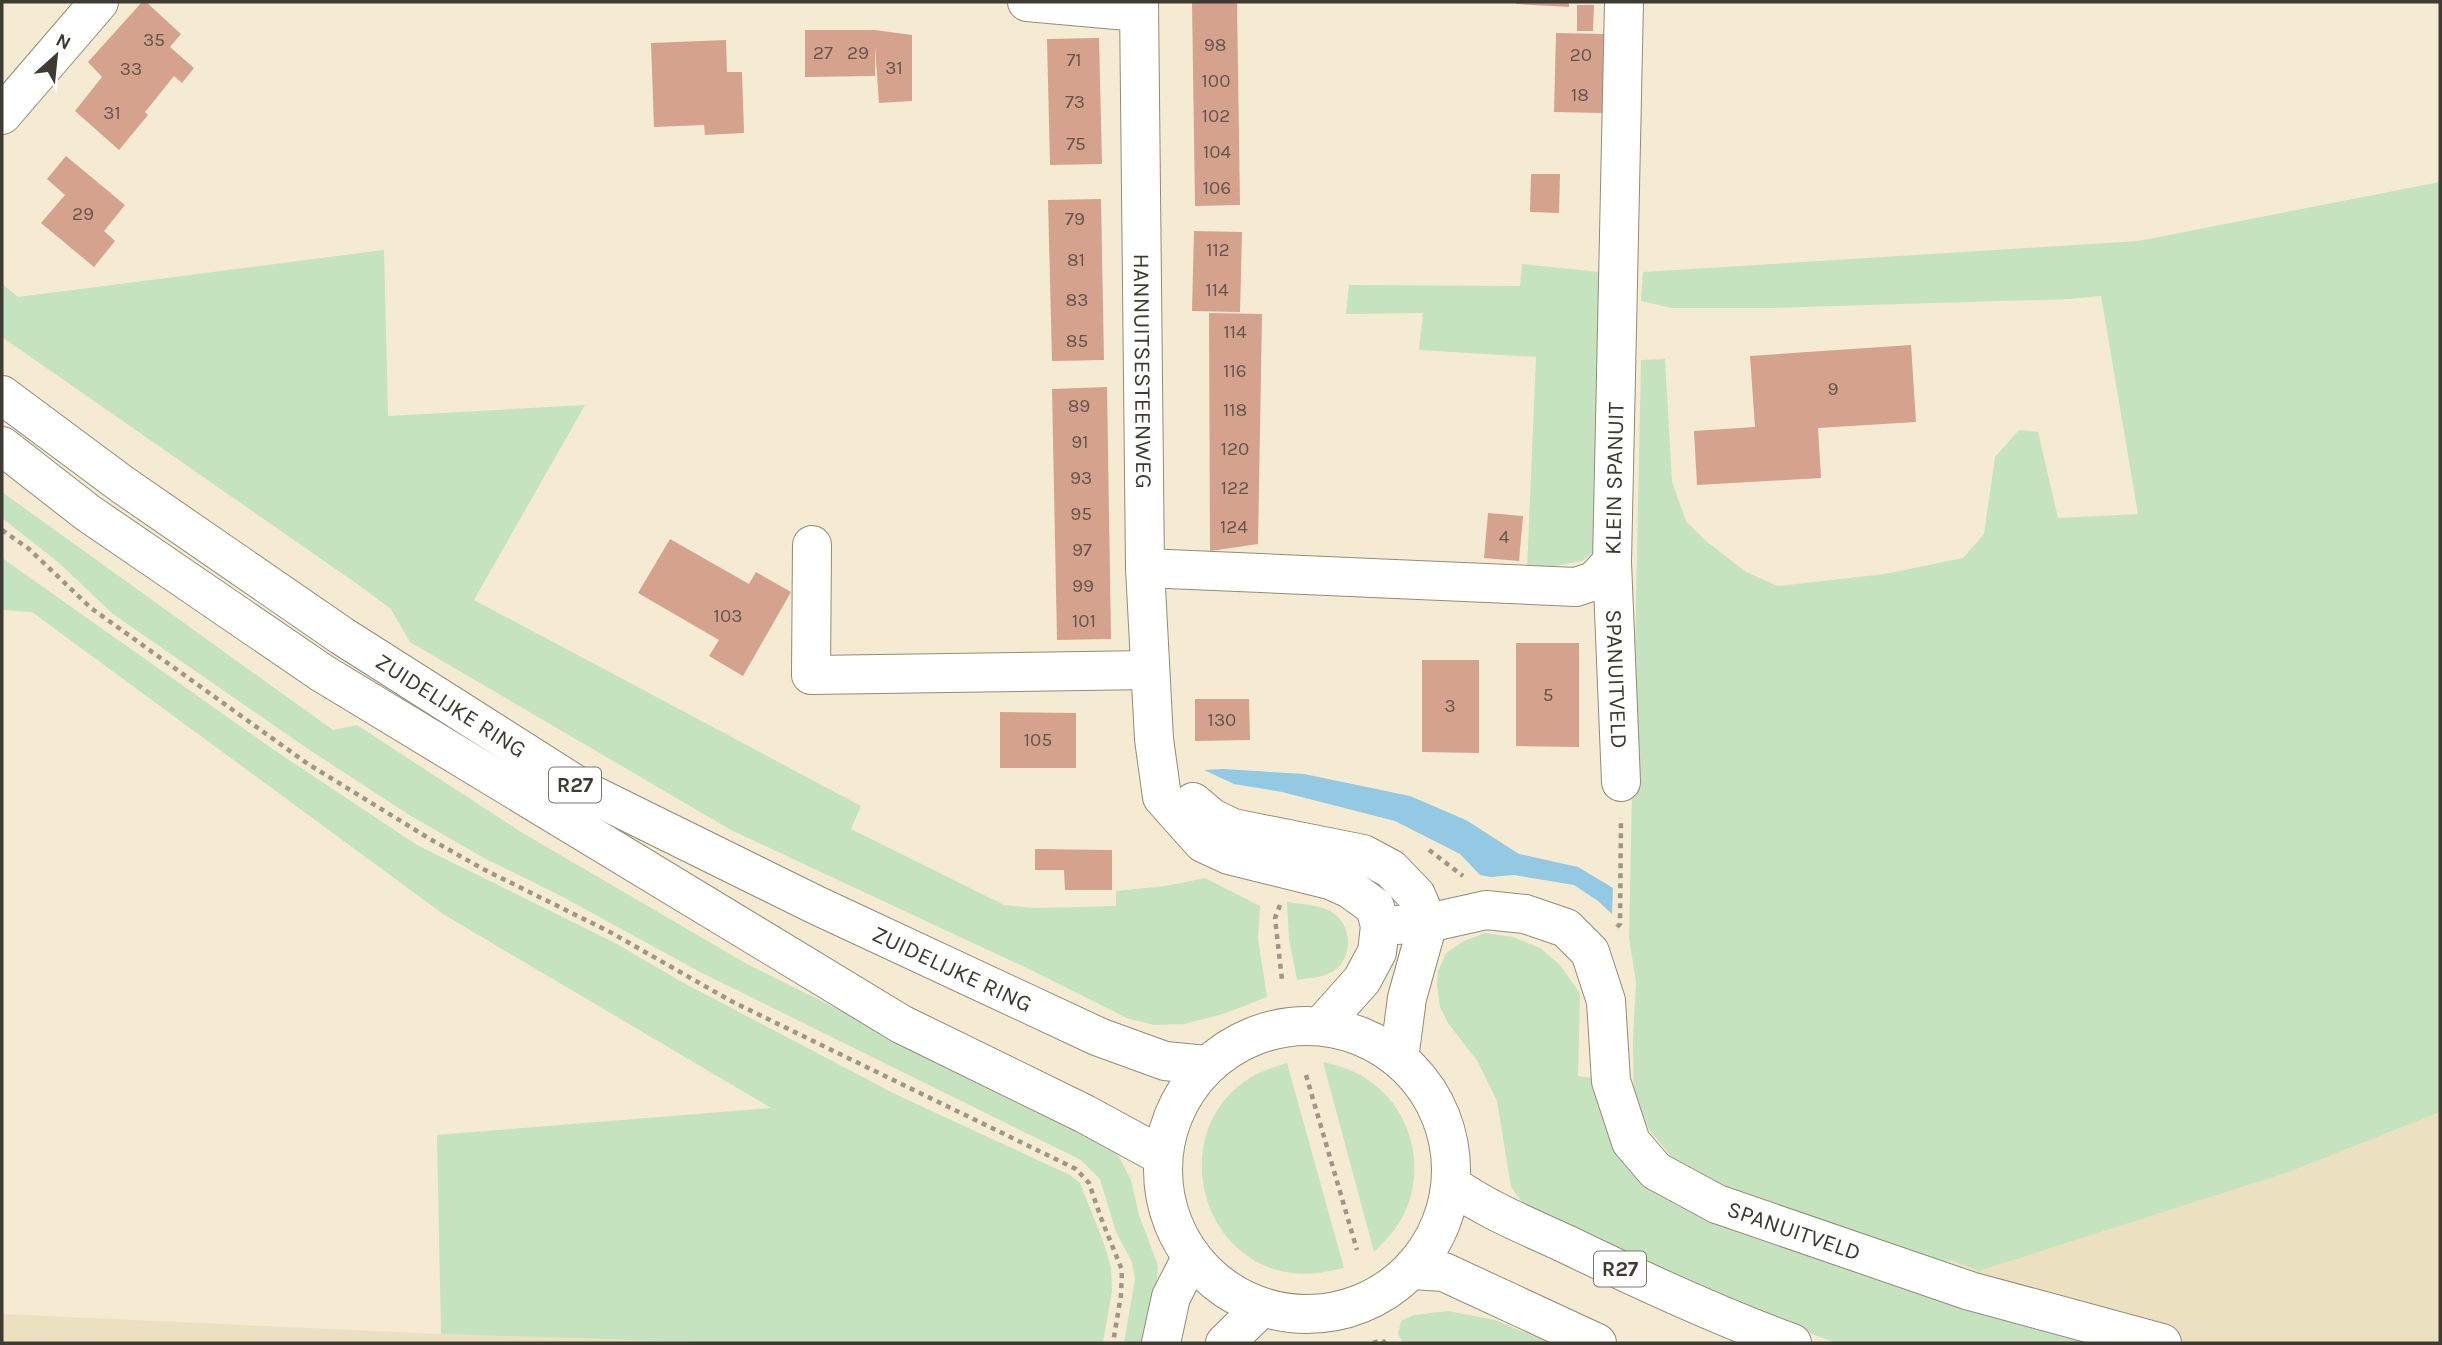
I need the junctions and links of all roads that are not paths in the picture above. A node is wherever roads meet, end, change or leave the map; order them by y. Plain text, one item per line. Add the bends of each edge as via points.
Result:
1 (99, 2) edge
2 (1027, 2) edge
3 (1624, 2) edge
4 (1139, 7) edge
5 (2, 115) edge
6 (2, 395) edge
7 (2, 446) edge
8 (812, 545) dead end
9 (1612, 562) junction
10 (1145, 568) junction
11 (1150, 670) junction
12 (1154, 739) junction
13 (1621, 782) road end
14 (1428, 923) junction
15 (1380, 926) junction
16 (1321, 1026) junction
17 (1399, 1059) junction
18 (1206, 1065) junction
19 (1162, 1156) junction
20 (1452, 1185) junction
21 (1191, 1258) junction
22 (1412, 1270) junction
23 (1261, 1308) junction
24 (1161, 1343) edge
25 (1225, 1343) edge
26 (1597, 1343) edge
27 (1792, 1343) edge
28 (2162, 1343) edge

1 - 5 main road
2 - 4 main road
3 - 9 main road, KLEIN SPANUIT
4 - 10 main road, HANNUITSESTEENWEG
6 - 18 main road, ZUIDELIJKE RING / R27 via 342,636 589,793 1098,1037 1165,1061
7 - 19 main road, ZUIDELIJKE RING / R27 via 89,513 334,680 901,1024
8 - 11 main road via 811,675
9 - 10 main road, KLEIN SPANUIT via 1594,581 1576,587
9 - 13 main road, SPANUITVELD
10 - 11 main road, HANNUITSESTEENWEG
11 - 12 main road, HANNUITSESTEENWEG
12 - 14 main road, HANNUITSESTEENWEG via 1178,786 1212,818 1233,828 1363,854 1400,878 1416,895
12 - 15 main road, HANNUITSESTEENWEG via 1162,797 1203,843 1229,855 1350,888 1375,908
14 - 15 main road, SPANUITVELD
14 - 17 main road via 1406,998
14 - 28 main road, SPANUITVELD via 1486,910 1525,914 1566,928 1590,952 1606,1001 1611,1081 1631,1142 1656,1171 1717,1204 1944,1282
15 - 16 main road via 1377,952 1362,981
16 - 17 main road via 1363,1036
16 - 18 main road via 1279,1028 1240,1041
17 - 20 main road via 1425,1086 1443,1119
18 - 19 main road via 1184,1092 1169,1122
19 - 21 main road via 1163,1192 1173,1227
20 - 22 main road via 1437,1234
20 - 27 main road, R27 via 1473,1200 1587,1255
21 - 23 main road via 1223,1288
21 - 24 main road via 1171,1297
22 - 23 main road via 1387,1292 1358,1306 1326,1314
22 - 26 main road via 1444,1272
23 - 25 main road

